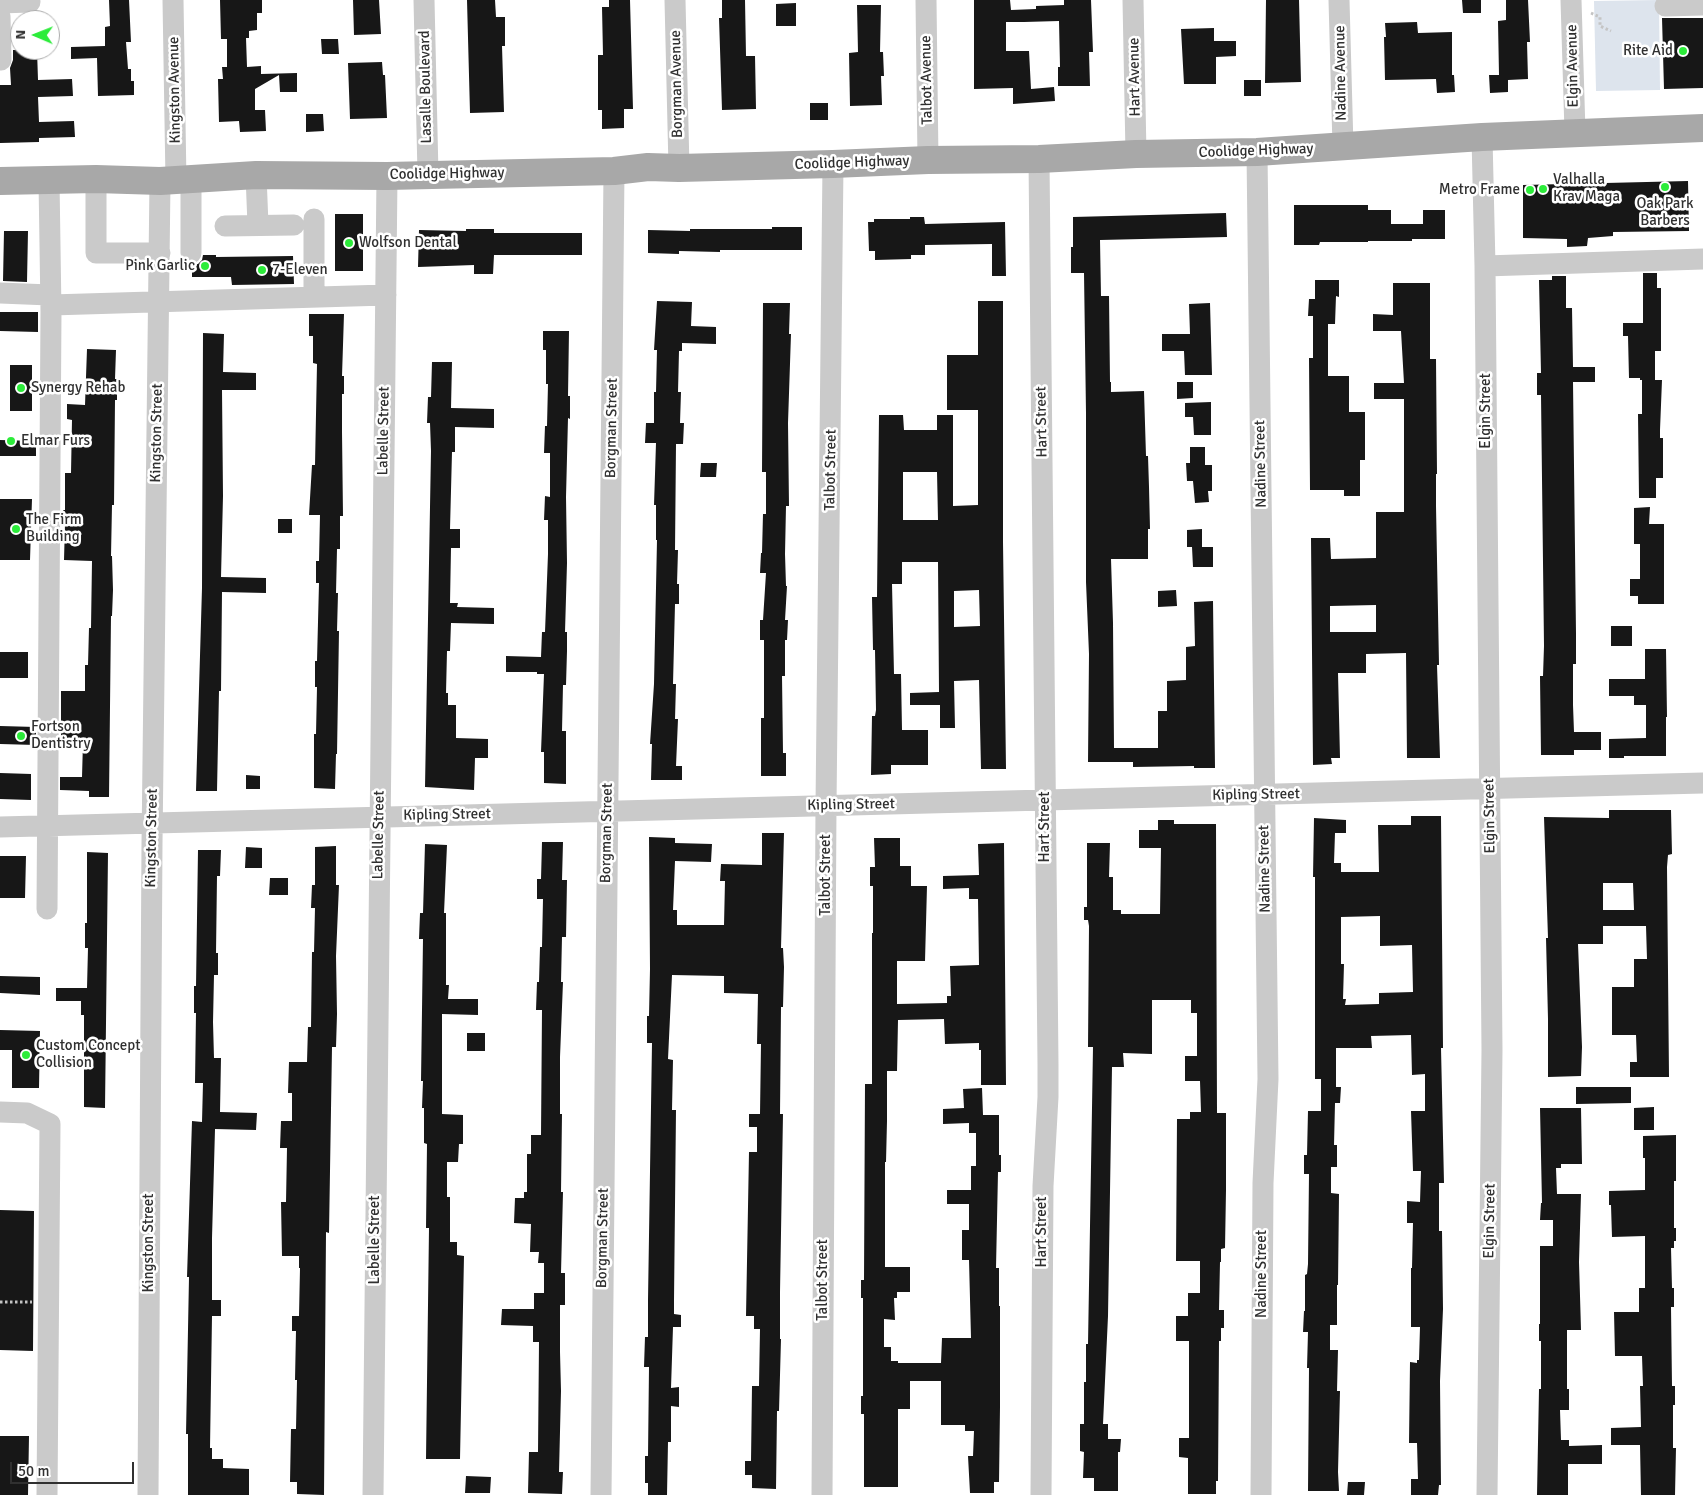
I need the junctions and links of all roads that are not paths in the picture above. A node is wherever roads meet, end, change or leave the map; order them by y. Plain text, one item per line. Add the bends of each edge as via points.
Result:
1 (173, 0) edge
2 (424, 0) edge
3 (675, 0) edge
4 (926, 0) edge
5 (1134, 0) edge
6 (1339, 0) edge
7 (1571, 0) edge
8 (30, 2) dead end
9 (0, 3) edge
10 (1703, 5) edge
11 (1665, 6) dead end
12 (0, 16) edge
13 (0, 60) edge
14 (1703, 128) edge
15 (1574, 132) junction
16 (1482, 137) junction
17 (1343, 147) junction
18 (1257, 152) junction
19 (1136, 154) junction
20 (1039, 159) junction
21 (928, 160) junction
22 (833, 164) junction
23 (678, 168) junction
24 (614, 171) junction
25 (428, 174) junction
26 (256, 175) junction
27 (387, 176) junction
28 (96, 179) junction
29 (49, 180) junction
30 (0, 181) edge
31 (175, 181) junction
32 (258, 225) junction
33 (225, 226) dead end
34 (191, 252) dead end
35 (160, 253) junction
36 (1703, 259) edge
37 (1485, 266) junction
38 (0, 293) edge
39 (386, 295) junction
40 (314, 296) junction
41 (51, 300) junction
42 (159, 302) junction
43 (1703, 783) edge
44 (1490, 789) junction
45 (1264, 795) junction
46 (1045, 800) junction
47 (826, 805) junction
48 (608, 812) junction
49 (379, 817) junction
50 (152, 823) junction
51 (48, 826) junction
52 (0, 827) edge
53 (47, 908) dead end
54 (0, 1112) edge
55 (47, 1495) edge
56 (148, 1495) edge
57 (373, 1495) edge
58 (601, 1495) edge
59 (822, 1495) edge
60 (1041, 1495) edge
61 (1261, 1495) edge
62 (1487, 1495) edge

1 - 31 street, Kingston Avenue
2 - 25 street, Lasalle Boulevard
3 - 23 street, Borgman Avenue
4 - 21 street, Talbot Avenue
5 - 19 street, Hart Avenue
6 - 17 street, Nadine Avenue
7 - 15 street, Elgin Avenue
8 - 9 street
10 - 11 street
12 - 13 street
14 - 15 main road, Coolidge Highway
15 - 16 main road, Coolidge Highway
16 - 17 main road, Coolidge Highway
16 - 37 street, Elgin Street
17 - 18 main road, Coolidge Highway
18 - 19 main road, Coolidge Highway
18 - 45 street, Nadine Street
19 - 20 main road, Coolidge Highway
20 - 21 main road, Coolidge Highway
20 - 46 street, Hart Street
21 - 22 main road, Coolidge Highway
22 - 23 main road, Coolidge Highway
22 - 47 street, Talbot Street
23 - 24 main road, Coolidge Highway via 648,166
24 - 25 main road, Coolidge Highway
24 - 48 street, Borgman Street
25 - 27 main road, Coolidge Highway
26 - 27 main road, Coolidge Highway
26 - 31 main road, Coolidge Highway
26 - 32 street
27 - 39 street, Labelle Street
28 - 29 main road, Coolidge Highway
28 - 31 main road, Coolidge Highway
28 - 35 street via 96,252
29 - 30 main road, Coolidge Highway
29 - 41 street
31 - 34 street
31 - 35 street, Kingston Street
32 - 33 street
32 - 40 street via 304,222
35 - 42 street, Kingston Street
36 - 37 street
37 - 44 street, Elgin Street
38 - 41 street
39 - 40 street
39 - 49 street, Labelle Street
40 - 42 street
41 - 42 street
41 - 51 street
42 - 50 street, Kingston Street
43 - 44 street, Kipling Street
44 - 45 street, Kipling Street
44 - 62 street, Elgin Street via 1492,1050
45 - 46 street, Kipling Street
45 - 61 street, Nadine Street via 1268,1079 1263,1183
46 - 47 street, Kipling Street
46 - 60 street, Hart Street via 1048,1097 1042,1186
47 - 48 street, Kipling Street
47 - 59 street, Talbot Street
48 - 49 street, Kipling Street
48 - 58 street, Borgman Street
49 - 50 street, Kipling Street
49 - 57 street, Labelle Street
50 - 51 street, Kipling Street
50 - 56 street, Kingston Street
51 - 52 street, Kipling Street
51 - 53 street
54 - 55 street via 27,1113 50,1124

